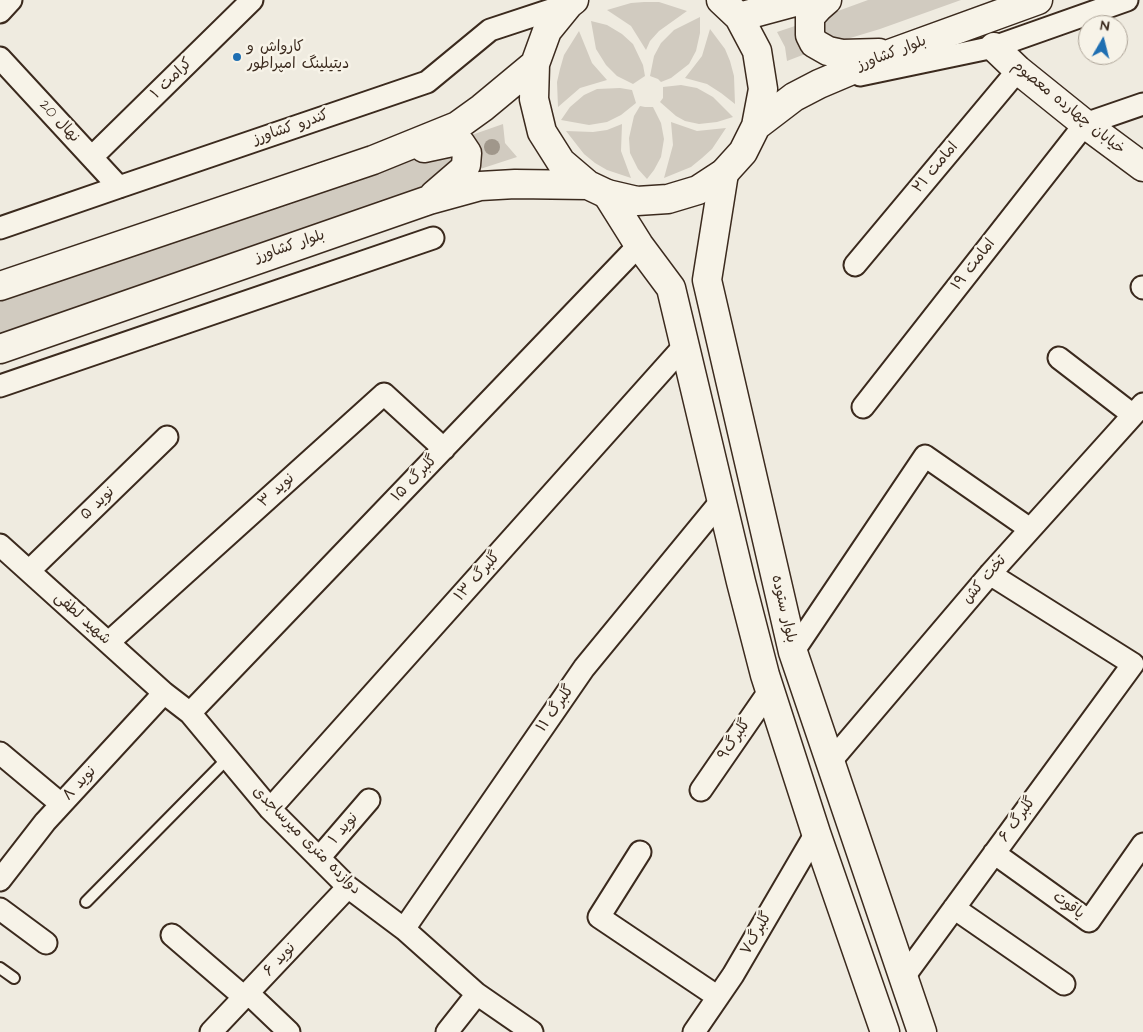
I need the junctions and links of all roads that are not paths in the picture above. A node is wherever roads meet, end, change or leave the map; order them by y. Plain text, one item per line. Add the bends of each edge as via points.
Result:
1 (11, 0) edge
2 (252, 0) edge
3 (802, 0) edge
4 (827, 0) edge
5 (1038, 0) edge
6 (1127, 0) edge
7 (571, 2) edge
8 (730, 8) edge
9 (0, 12) edge
10 (994, 47) junction
11 (892, 53) junction
12 (0, 58) edge
13 (535, 64) junction
14 (1018, 70) junction
15 (819, 84) junction
16 (1143, 104) edge
17 (1085, 124) junction
18 (756, 126) junction
19 (92, 157) junction
20 (372, 160) junction
21 (1143, 167) edge
22 (724, 172) junction
23 (118, 186) junction
24 (598, 189) junction
25 (429, 200) junction
26 (0, 228) edge
27 (433, 238) dead end
28 (639, 245) junction
29 (855, 265) dead end
30 (0, 286) edge
31 (685, 345) junction
32 (0, 349) edge
33 (1059, 358) dead end
34 (0, 386) edge
35 (863, 407) dead end
36 (1138, 410) edge
37 (167, 437) dead end
38 (444, 449) junction
39 (722, 500) junction
40 (1030, 529) junction
41 (0, 545) edge
42 (29, 571) junction
43 (990, 574) junction
44 (109, 642) junction
45 (793, 652) junction
46 (770, 690) junction
47 (164, 693) junction
48 (190, 713) junction
49 (0, 753) edge
50 (228, 758) junction
51 (831, 761) junction
52 (701, 790) dead end
53 (369, 800) dead end
54 (62, 804) junction
55 (270, 809) junction
56 (816, 833) junction
57 (1143, 844) edge
58 (640, 852) dead end
59 (994, 853) junction
60 (319, 858) junction
61 (0, 880) edge
62 (348, 887) junction
63 (86, 902) dead end
64 (954, 908) junction
65 (0, 909) edge
66 (404, 929) junction
67 (172, 935) dead end
68 (46, 943) dead end
69 (0, 968) edge
70 (14, 978) dead end
71 (904, 978) junction
72 (1064, 984) dead end
73 (476, 994) junction
74 (246, 995) junction
75 (718, 997) junction
76 (878, 1026) edge
77 (211, 1032) edge
78 (289, 1032) edge
79 (447, 1032) edge
80 (532, 1032) edge
81 (694, 1032) edge
82 (922, 1032) edge

1 - 9 street
2 - 19 street, کرامت ۱
3 - 8 main road
4 - 11 main road via 810,17 810,35 814,44 842,54
5 - 11 main road, بلوار کشاورز
6 - 10 street
7 - 13 main road via 547,31
7 - 23 street, کندرو کشاورز via 490,30 427,82
8 - 18 main road via 757,51 763,88
10 - 14 main road, خیابان چهارده معصوم
10 - 15 street
11 - 15 main road, بلوار کشاورز
12 - 19 street, نهال 20
13 - 20 main road via 457,126
13 - 24 main road via 534,98 542,132 561,162
14 - 17 main road, خیابان چهارده معصوم
14 - 29 street, امامت ۲۱
15 - 18 main road, بلوار کشاورز via 794,97
16 - 17 street
17 - 21 main road, خیابان چهارده معصوم
17 - 35 street, امامت ۱۹
18 - 22 main road via 743,152
19 - 23 street, نهال 20
20 - 25 main road via 439,144 461,144 467,153 466,165
20 - 30 main road
22 - 24 main road via 698,190 668,199 638,201
22 - 45 main road, بلوار ستوده via 707,280
23 - 26 street, کندرو کشاورز
24 - 25 main road, بلوار کشاورز via 515,184 480,186
24 - 28 main road
25 - 32 main road, بلوار کشاورز
27 - 34 street
28 - 31 main road via 671,288
28 - 38 street, گلبرگ ۱۵
31 - 39 main road
31 - 55 street, گلبرگ ۱۳
33 - 36 street
36 - 40 street, تخت کش
37 - 42 street, نوید ۵
38 - 44 street, نوید ۳ via 384,394
38 - 48 street, گلبرگ ۱۵
39 - 46 main road
39 - 66 street, گلبرگ ۱۱ via 584,668
40 - 43 street, تخت کش
40 - 45 street via 925,456
41 - 42 street, شهید لطفی
42 - 44 street, شهید لطفی
43 - 51 street, تخت کش
43 - 59 street, گلبرگ ۶ via 1133,664
44 - 47 street, شهید لطفی
45 - 51 main road, بلوار ستوده
46 - 52 street, گلبرگ۹
46 - 56 main road
47 - 48 street, دوازده متری میرساجدی
47 - 54 street, نوید ۸
48 - 50 street, دوازده متری میرساجدی
49 - 54 street
50 - 55 street, دوازده متری میرساجدی
50 - 63 lane
51 - 71 main road, بلوار ستوده
53 - 60 street, نوید ۱
54 - 61 street, نوید ۸
55 - 60 street, دوازده متری میرساجدی
56 - 75 street, گلبرگ۷
56 - 76 main road
57 - 59 street, یاقوت via 1089,922
58 - 75 street via 599,917
59 - 64 street, گلبرگ ۶
60 - 62 street, دوازده متری میرساجدی
62 - 66 street, دوازده متری میرساجدی
62 - 74 street, نوید ۶
64 - 71 street, گلبرگ ۶
64 - 72 street
65 - 68 street
66 - 73 street, دوازده متری میرساجدی
67 - 74 street
69 - 70 lane
71 - 82 main road, بلوار ستوده
73 - 79 street
73 - 80 street, دوازده متری میرساجدی
74 - 77 street, نوید ۶
74 - 78 street
75 - 81 street, گلبرگ۷

